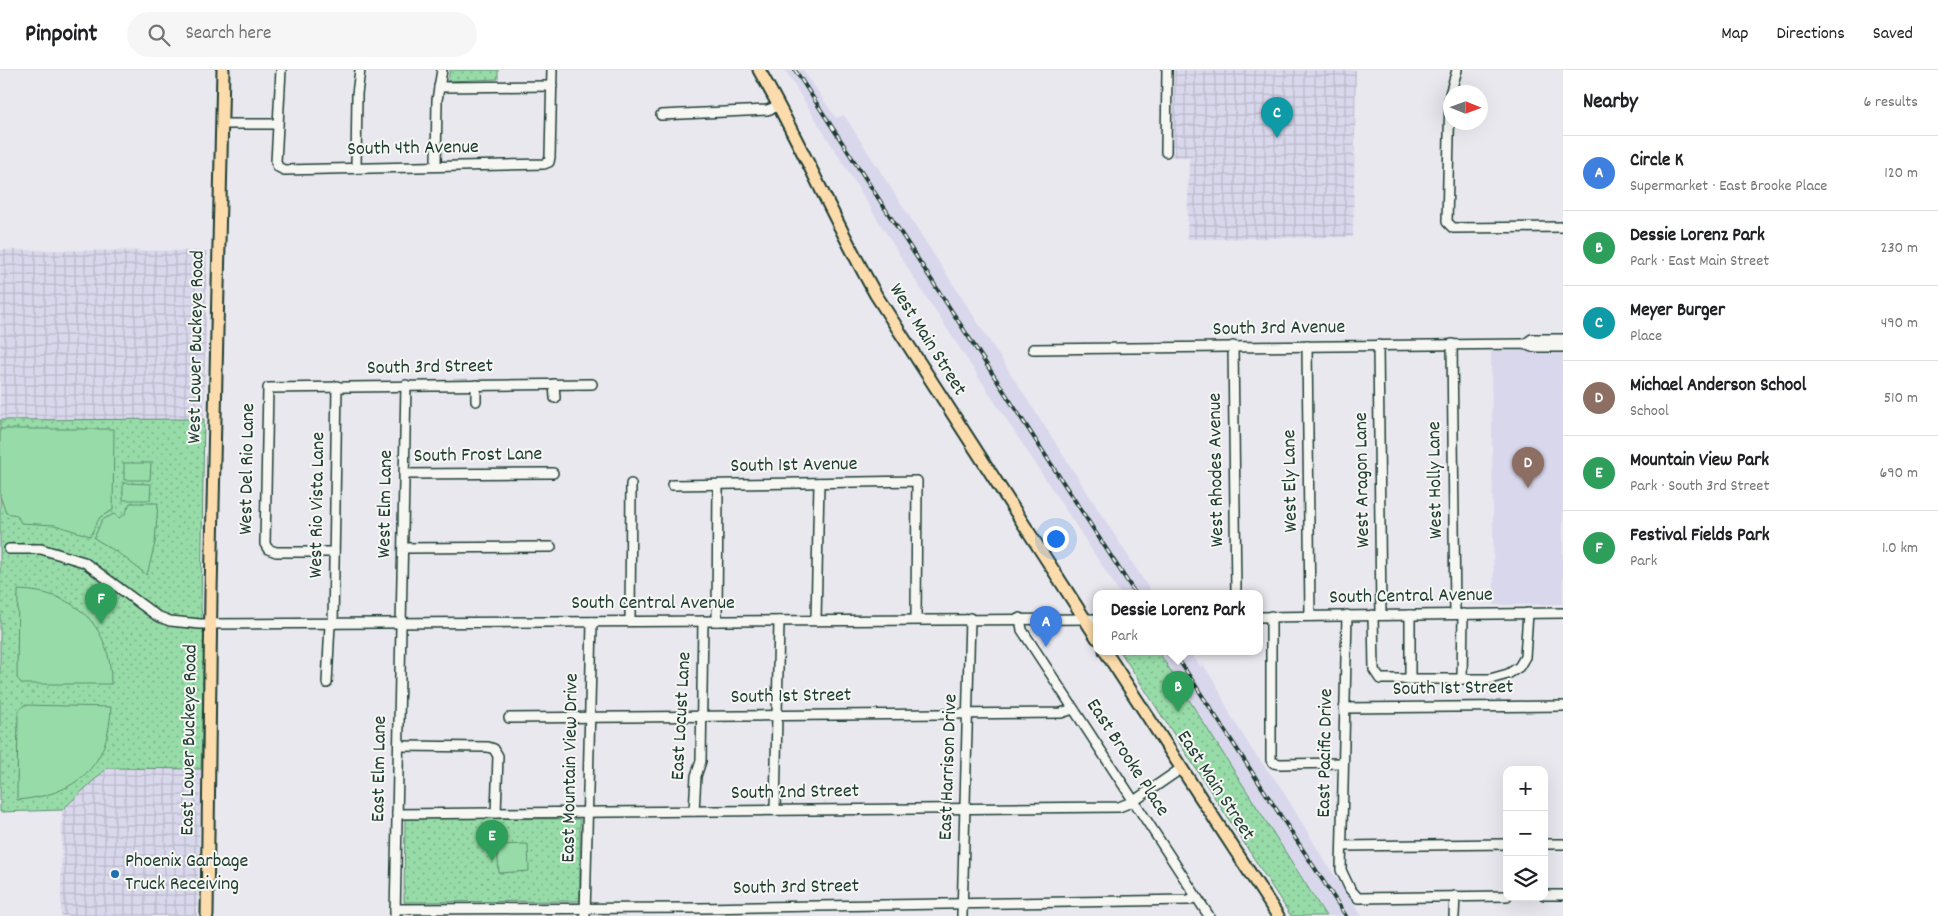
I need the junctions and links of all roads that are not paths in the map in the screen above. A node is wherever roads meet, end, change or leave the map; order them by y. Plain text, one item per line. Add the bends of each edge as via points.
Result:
1 (223, 70) edge
2 (281, 70) edge
3 (360, 70) edge
4 (442, 70) edge
5 (552, 70) edge
6 (759, 70) edge
7 (1167, 70) edge
8 (1457, 70) edge
9 (552, 86) junction
10 (439, 87) junction
11 (779, 106) junction
12 (661, 115) dead end
13 (222, 124) junction
14 (277, 124) junction
15 (1166, 152) dead end
16 (436, 166) junction
17 (356, 167) junction
18 (1563, 227) edge
19 (1563, 339) edge
20 (1452, 344) junction
21 (1525, 344) junction
22 (1378, 345) junction
23 (1233, 346) junction
24 (1307, 346) junction
25 (1033, 348) dead end
26 (1563, 348) edge
27 (554, 384) junction
28 (592, 384) dead end
29 (476, 385) junction
30 (337, 386) junction
31 (406, 386) junction
32 (268, 388) joint
33 (555, 398) dead end
34 (476, 401) dead end
35 (554, 473) dead end
36 (404, 474) junction
37 (820, 483) junction
38 (631, 484) dead end
39 (672, 485) dead end
40 (718, 485) junction
41 (551, 547) dead end
42 (403, 548) junction
43 (9, 549) dead end
44 (334, 552) junction
45 (1236, 590) edge
46 (1528, 613) junction
47 (1563, 613) edge
48 (1459, 614) junction
49 (1377, 615) junction
50 (1410, 615) junction
51 (1271, 616) junction
52 (1310, 616) junction
53 (1347, 616) junction
54 (1263, 617) edge
55 (970, 618) junction
56 (1020, 618) junction
57 (1084, 618) junction
58 (916, 619) junction
59 (1093, 619) edge
60 (816, 620) junction
61 (630, 621) junction
62 (717, 621) junction
63 (780, 621) junction
64 (402, 622) junction
65 (592, 622) junction
66 (703, 622) junction
67 (210, 624) junction
68 (332, 624) junction
69 (1093, 632) edge
70 (1108, 655) edge
71 (1410, 679) junction
72 (1462, 679) junction
73 (327, 683) dead end
74 (1563, 706) edge
75 (1344, 708) junction
76 (1073, 709) junction
77 (968, 713) junction
78 (776, 714) junction
79 (701, 716) junction
80 (508, 718) dead end
81 (589, 718) junction
82 (399, 746) junction
83 (1344, 763) junction
84 (1182, 768) junction
85 (1134, 801) junction
86 (966, 808) junction
87 (775, 810) junction
88 (694, 812) junction
89 (496, 813) junction
90 (587, 813) junction
91 (397, 814) junction
92 (1503, 844) edge
93 (1548, 844) edge
94 (1563, 844) edge
95 (1342, 846) junction
96 (1548, 895) edge
97 (1563, 895) edge
98 (1196, 896) junction
99 (1455, 896) junction
100 (1503, 896) edge
101 (962, 903) junction
102 (395, 912) edge
103 (585, 912) edge
104 (207, 916) edge
105 (962, 916) edge
106 (1209, 916) edge
107 (1278, 916) edge
108 (1454, 916) edge

1 - 13 main road, West Lower Buckeye Road
2 - 14 street
3 - 17 street
4 - 10 street
5 - 9 street
6 - 11 main road, West Main Street
7 - 15 street
8 - 18 street via 1450,94 1447,222 1453,228
9 - 10 street
9 - 16 street, South 4th Avenue via 549,162
10 - 16 street
11 - 12 street via 767,110
11 - 57 main road, West Main Street via 876,295
13 - 14 street
13 - 67 main road, West Lower Buckeye Road
14 - 17 street, South 4th Avenue via 278,168
16 - 17 street, South 4th Avenue
19 - 21 street, South 3rd Avenue via 1532,339
20 - 21 street, South 3rd Avenue
20 - 22 street, South 3rd Avenue
20 - 48 street, West Holly Lane
21 - 26 street, South 3rd Avenue
22 - 24 street, South 3rd Avenue
22 - 49 street, West Aragon Lane
23 - 24 street, South 3rd Avenue
23 - 25 street, South 3rd Avenue
23 - 45 street, West Rhodes Avenue
24 - 52 street, West Ely Lane
27 - 28 street, South 3rd Street
27 - 29 street, South 3rd Street
27 - 33 street
29 - 31 street, South 3rd Street
29 - 34 street
30 - 31 street, South 3rd Street
30 - 32 street, South 3rd Street
30 - 44 street, West Rio Vista Lane
31 - 36 street, West Elm Lane
32 - 44 street, West Del Rio Lane via 265,544 276,552
35 - 36 street, South Frost Lane
36 - 42 street, West Elm Lane
37 - 40 street, South 1st Avenue
37 - 58 street, South 1st Avenue via 917,481
37 - 60 street
38 - 61 street
39 - 40 street, South 1st Avenue
40 - 62 street
41 - 42 street
42 - 64 street, West Elm Lane
43 - 67 street, South Central Avenue via 41,549 74,558 95,567 164,619
44 - 68 street, West Rio Vista Lane
46 - 47 street, South Central Avenue
46 - 48 street, South Central Avenue
46 - 72 street via 1526,651 1519,667 1495,678
48 - 50 street, South Central Avenue
48 - 72 street, West Holly Lane
49 - 50 street, South Central Avenue
49 - 53 street, South Central Avenue
49 - 71 street, West Aragon Lane via 1374,673 1384,680
50 - 71 street
51 - 52 street, South Central Avenue
51 - 54 street, South Central Avenue
51 - 83 street via 1269,754 1274,763
52 - 53 street, South Central Avenue
53 - 75 street, East Pacific Drive
55 - 56 street, South Central Avenue
55 - 58 street, South Central Avenue
55 - 77 street, East Harrison Drive
56 - 57 street, South Central Avenue
56 - 76 street, East Brooke Place via 1022,630
57 - 59 street, South Central Avenue
57 - 69 main road
58 - 60 street, South Central Avenue
60 - 63 street, South Central Avenue
61 - 65 street, South Central Avenue
61 - 66 street, South Central Avenue
62 - 63 street, South Central Avenue
62 - 66 street, South Central Avenue
63 - 78 street
64 - 65 street, South Central Avenue
64 - 68 street, South Central Avenue
64 - 82 street, East Elm Lane
65 - 81 street, East Mountain View Drive
66 - 79 street, East Locust Lane
67 - 68 street, South Central Avenue
67 - 104 main road, East Lower Buckeye Road
68 - 73 street, West Rio Vista Lane
70 - 84 main road, East Main Street
71 - 72 street
74 - 75 street, South 1st Street
75 - 83 street, East Pacific Drive
76 - 77 street, South 1st Street via 1061,713
76 - 85 street, East Brooke Place
77 - 78 street, South 1st Street
77 - 86 street, East Harrison Drive
78 - 79 street, South 1st Street
78 - 87 street
79 - 81 street, South 1st Street
79 - 88 street, East Locust Lane via 701,761 696,776
80 - 81 street, South 1st Street
81 - 90 street, East Mountain View Drive
82 - 89 street via 488,746 494,749 498,756
82 - 91 street, East Elm Lane
83 - 95 street, East Pacific Drive
84 - 85 street, South 2nd Street
84 - 107 main road, East Main Street
85 - 86 street, South 2nd Street via 1119,807
85 - 98 street, East Brooke Place
86 - 87 street, South 2nd Street
86 - 101 street, East Harrison Drive
87 - 88 street, South 2nd Street
88 - 90 street, South 2nd Street
89 - 90 street, South 2nd Street
89 - 91 street, South 2nd Street
90 - 103 street, East Mountain View Drive
91 - 102 street, East Elm Lane
92 - 95 street
93 - 94 street
95 - 99 street, East Pacific Drive via 1341,870 1358,898
96 - 97 street
98 - 101 street, South 3rd Street via 1189,900
98 - 106 street, East Brooke Place
99 - 100 street
99 - 108 street
101 - 103 street, South 3rd Street
101 - 105 street, East Harrison Drive
102 - 103 street, South 3rd Street

